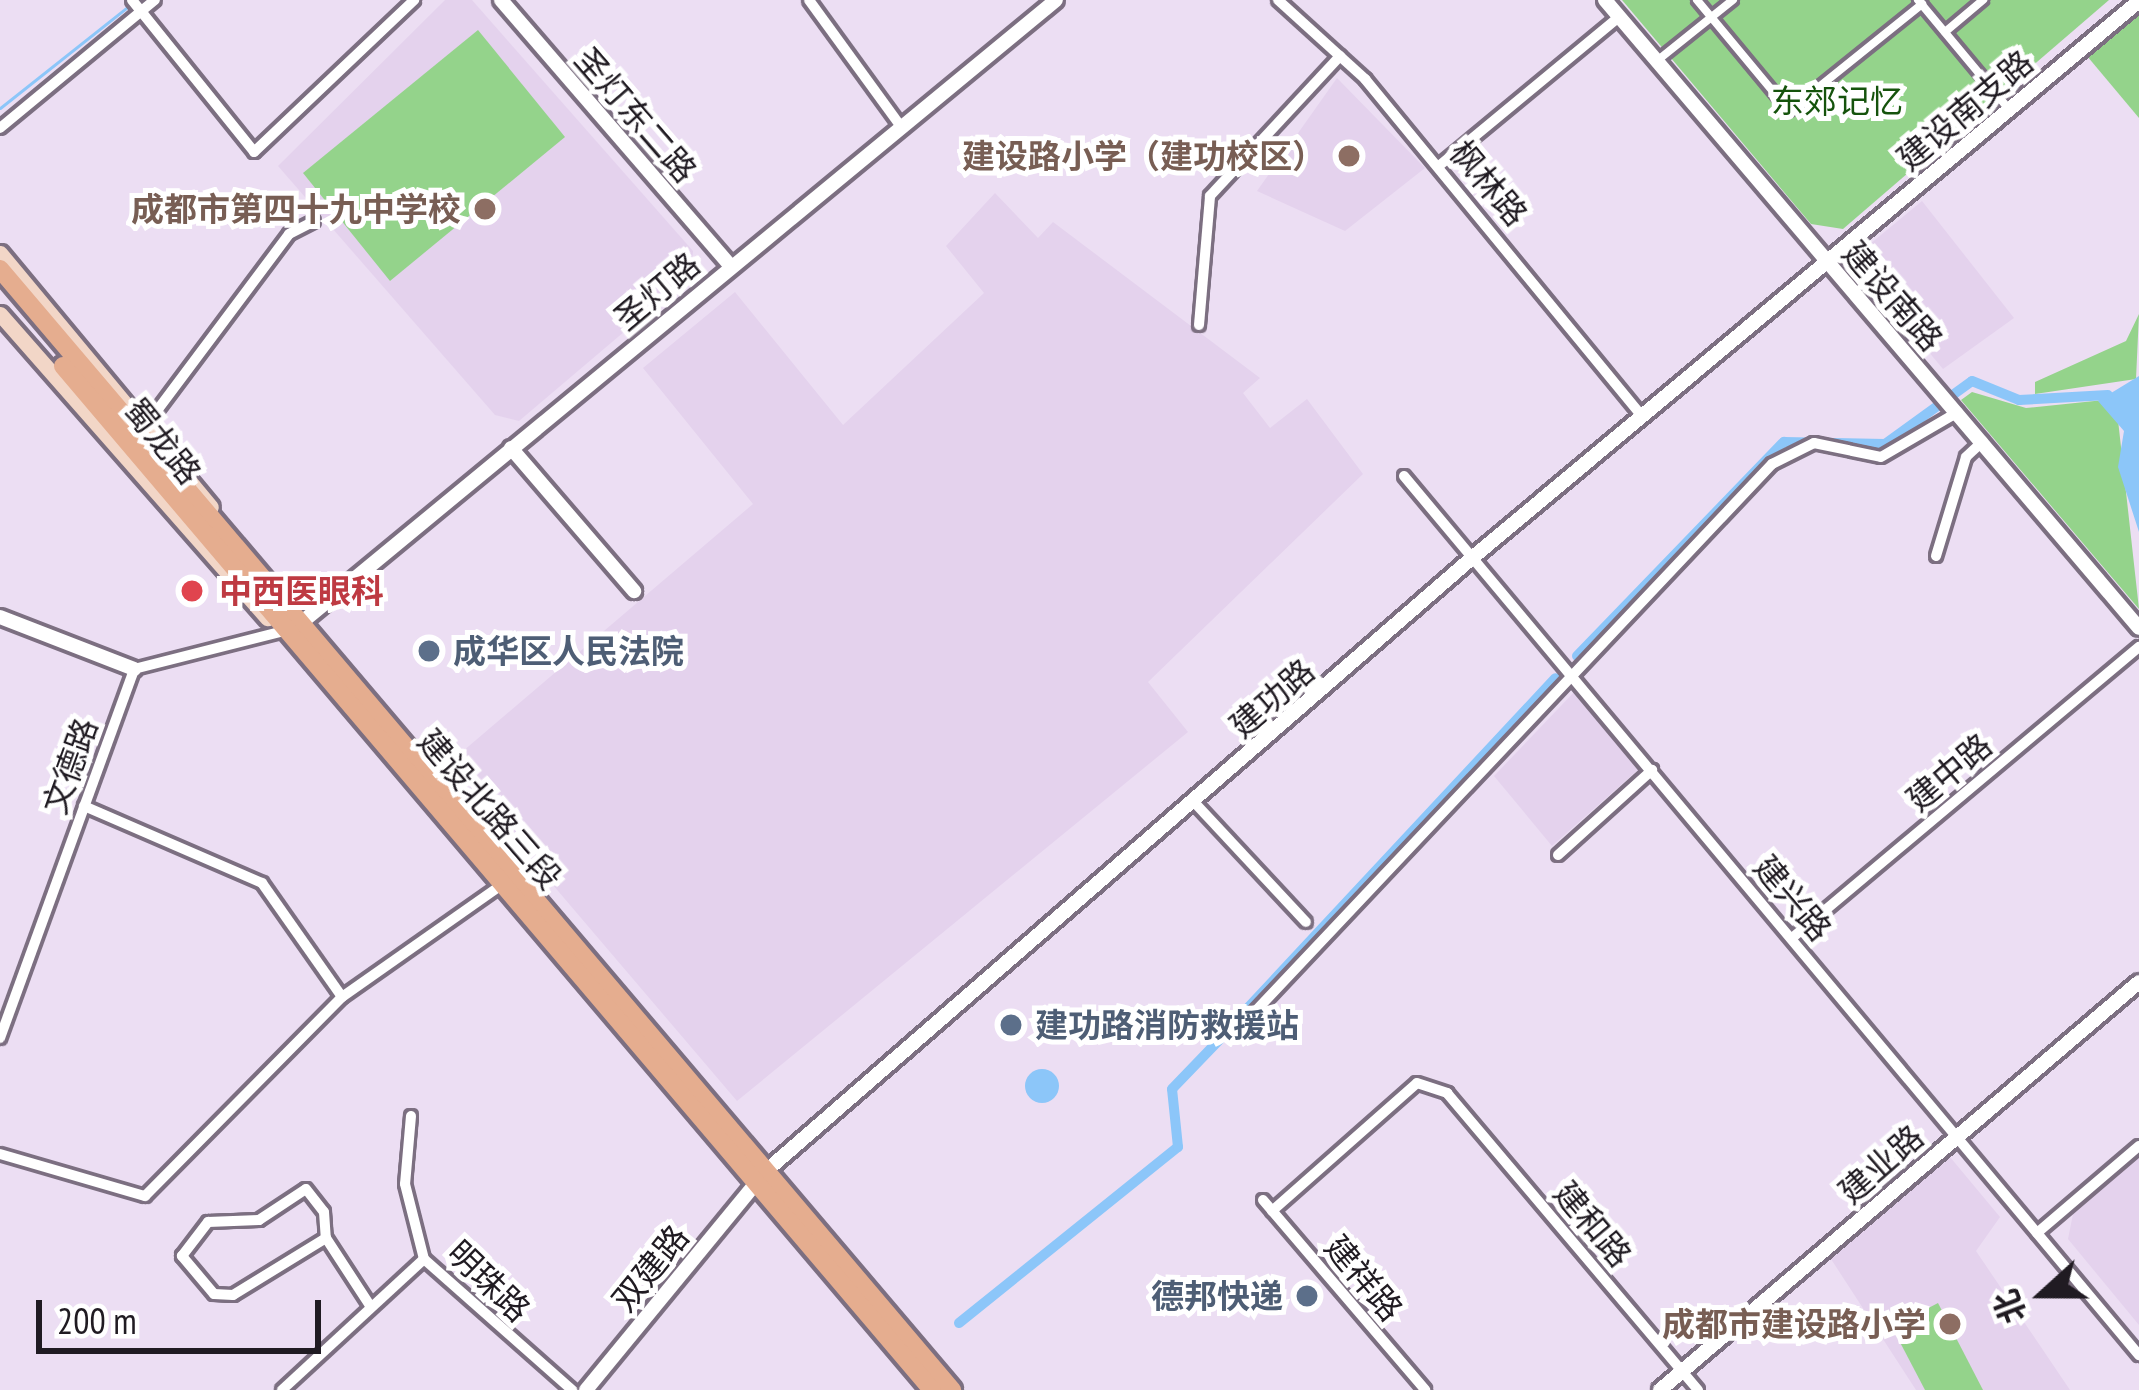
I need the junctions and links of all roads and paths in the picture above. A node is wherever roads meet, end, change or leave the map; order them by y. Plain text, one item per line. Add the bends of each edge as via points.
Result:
1 (155, 0) edge
2 (414, 0) edge
3 (501, 0) edge
4 (808, 0) edge
5 (1056, 0) edge
6 (1278, 0) edge
7 (1605, 0) edge
8 (1697, 0) edge
9 (1733, 0) edge
10 (1983, 0) edge
11 (2139, 1) edge
12 (1920, 2) edge
13 (137, 6) edge
14 (1619, 16) junction
15 (1712, 18) junction
16 (1945, 32) junction
17 (1340, 56) junction
18 (1657, 62) junction
19 (2009, 109) junction
20 (0, 128) edge
21 (902, 128) junction
22 (1439, 165) junction
23 (314, 221) dead end
24 (0, 253) edge
25 (1827, 261) junction
26 (730, 265) junction
27 (0, 269) edge
28 (0, 288) edge
29 (0, 314) edge
30 (1199, 325) dead end
31 (1957, 411) junction
32 (1642, 416) junction
33 (118, 424) junction
34 (146, 424) junction
35 (1983, 441) junction
36 (511, 448) junction
37 (1404, 476) dead end
38 (1936, 556) dead end
39 (1472, 558) junction
40 (634, 591) dead end
41 (0, 617) edge
42 (2139, 628) edge
43 (288, 630) junction
44 (2139, 647) edge
45 (134, 670) junction
46 (1574, 676) junction
47 (1652, 770) junction
48 (1194, 802) junction
49 (84, 806) junction
50 (1558, 855) dead end
51 (504, 883) junction
52 (1306, 922) dead end
53 (1792, 938) junction
54 (2139, 982) edge
55 (342, 997) junction
56 (1223, 1027) dead end
57 (0, 1038) edge
58 (412, 1116) dead end
59 (1956, 1136) junction
60 (2139, 1146) edge
61 (0, 1154) edge
62 (761, 1175) junction
63 (1263, 1200) dead end
64 (1273, 1211) junction
65 (2037, 1233) junction
66 (326, 1238) junction
67 (424, 1258) junction
68 (371, 1307) junction
69 (2139, 1355) edge
70 (1682, 1372) junction
71 (282, 1390) edge
72 (572, 1390) edge
73 (586, 1390) edge
74 (932, 1390) edge
75 (952, 1390) edge
76 (1425, 1390) edge
77 (1660, 1390) edge
78 (1698, 1390) edge

1 - 13 street
2 - 13 street via 254,152
3 - 26 street, 圣灯东二路
4 - 21 street
5 - 21 street, 圣灯路
6 - 17 street, 枫林路
7 - 14 street, 建设南路
8 - 15 street
9 - 15 street
10 - 16 street
11 - 19 street, 建设南支路
12 - 15 street via 1789,112
12 - 16 street
13 - 20 street
14 - 18 street, 建设南路
14 - 22 street
15 - 18 street
16 - 19 street
17 - 22 street, 枫林路
17 - 30 street via 1210,196
18 - 25 street, 建设南路
19 - 25 street, 建设南支路
21 - 26 street, 圣灯路
22 - 32 street, 枫林路
23 - 34 street via 289,234
24 - 34 main road, 建设北路三段
25 - 31 street, 建设南路
25 - 32 street, 建功路
26 - 36 street, 圣灯路
27 - 33 main road, 蜀龙路
28 - 33 main road, 蜀龙路
29 - 43 main road, 建设北路三段 via 170,520
31 - 35 street, 建设南路
31 - 46 street via 1881,457 1793,446
32 - 39 street, 建功路
33 - 43 main road, 蜀龙路
34 - 43 main road, 建设北路三段
35 - 38 street via 1966,457
35 - 42 street, 建设南路
36 - 40 street
36 - 43 street, 圣灯路
37 - 39 street, 建兴路
39 - 46 street, 建兴路
39 - 48 street, 建功路
41 - 45 street
43 - 45 street
43 - 51 main road, 建设北路三段
44 - 53 street, 建中路
45 - 49 street, 文德路
46 - 47 street, 建兴路
46 - 56 street via 1232,1036
47 - 50 street
47 - 53 street, 建兴路
48 - 52 street
48 - 62 street, 建功路
49 - 55 street via 262,884
49 - 57 street, 文德路
51 - 55 street
51 - 62 main road, 建设北路三段
53 - 59 street, 建兴路
54 - 59 street, 建业路
55 - 61 street via 145,1196
58 - 67 street, 明珠路 via 405,1184
59 - 65 street, 建兴路
59 - 70 street, 建业路
60 - 65 street
62 - 73 street, 双建路
62 - 74 main road, 建设北路三段
62 - 75 main road, 建设北路三段
63 - 64 street, 建祥路
64 - 70 street, 建和路 via 1417,1083 1448,1093
64 - 76 street, 建祥路
65 - 69 street, 建兴路
66 - 66 street via 324,1212 306,1190 259,1220 208,1222 182,1256 214,1294 233,1295
66 - 68 street
67 - 68 street
67 - 72 street, 明珠路
68 - 71 street
70 - 77 street, 建业路
70 - 78 street, 建和路

